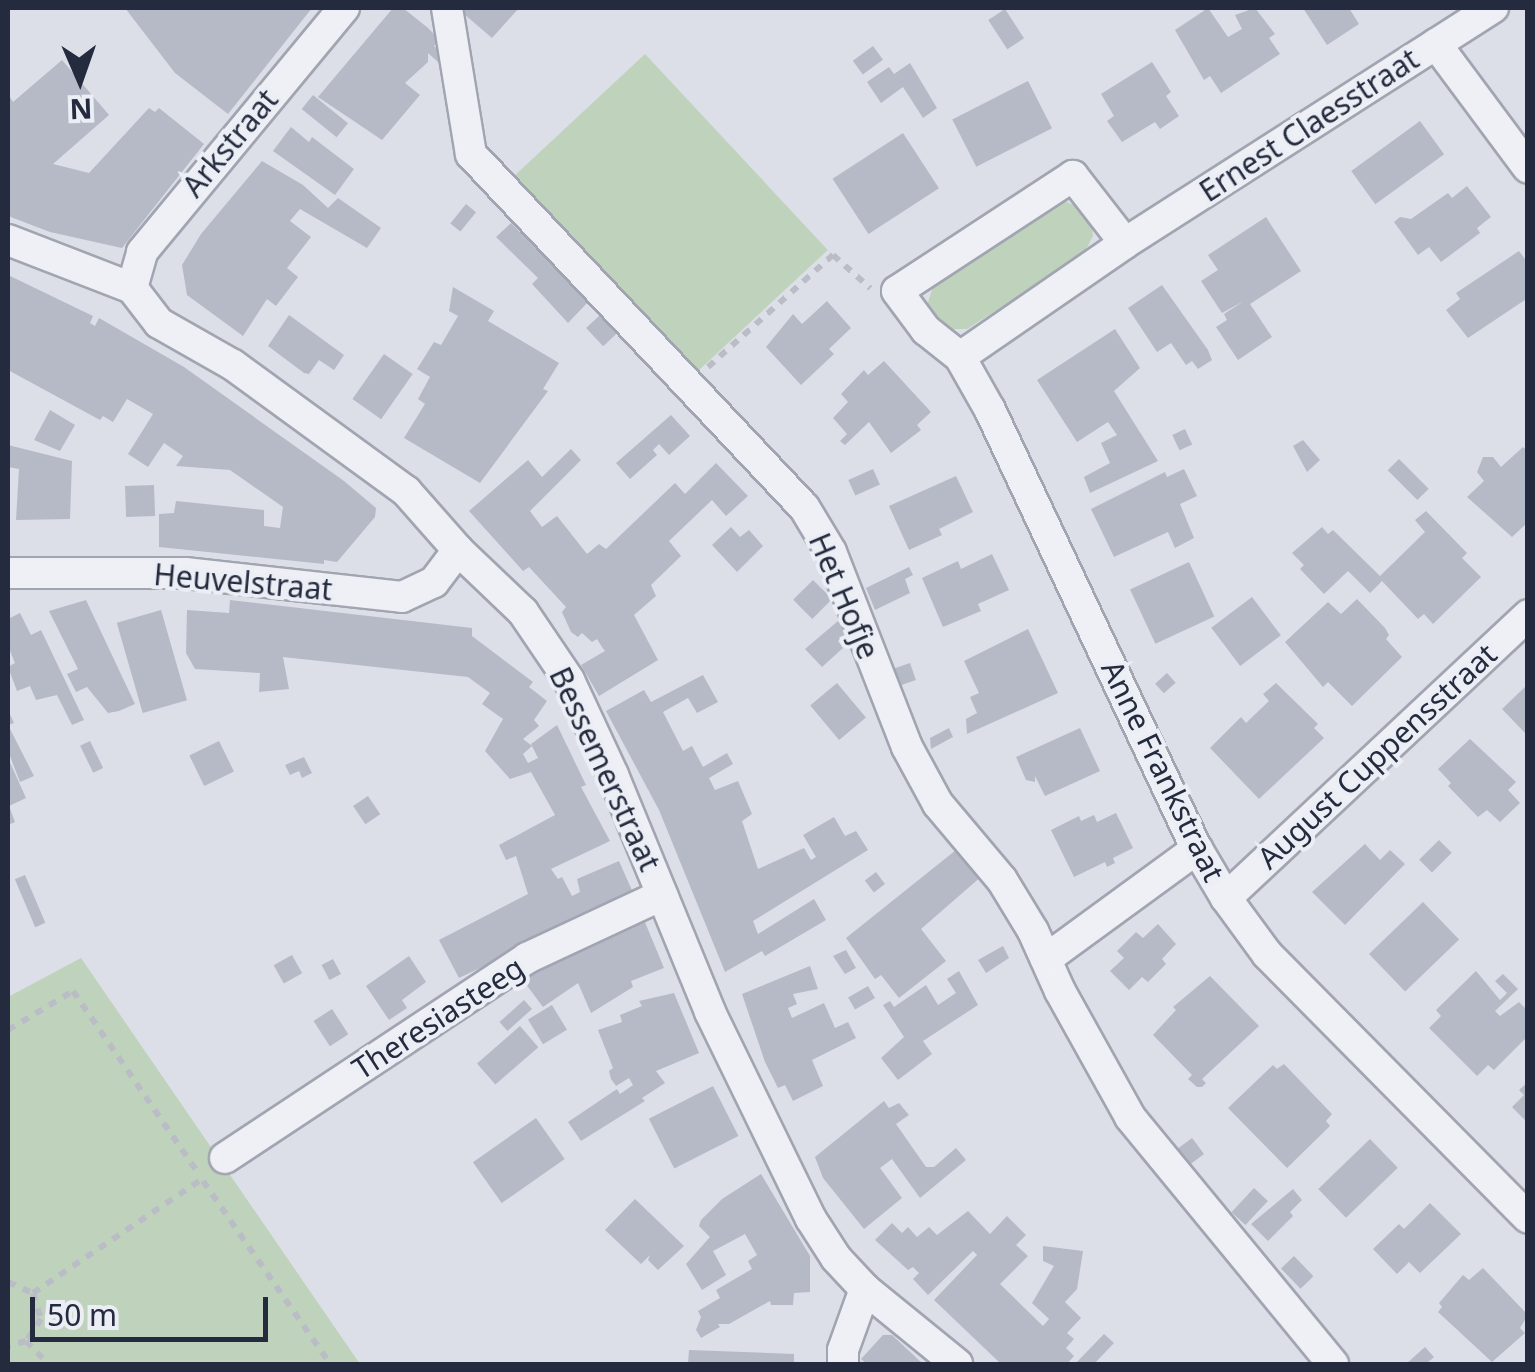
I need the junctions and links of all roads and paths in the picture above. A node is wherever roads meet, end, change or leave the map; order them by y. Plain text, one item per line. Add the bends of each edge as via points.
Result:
1 (344, 8) edge
2 (447, 8) edge
3 (1493, 8) edge
4 (1436, 44) junction
5 (1528, 168) edge
6 (8, 240) edge
7 (1126, 242) junction
8 (132, 288) junction
9 (896, 291) junction
10 (960, 357) junction
11 (688, 384) junction
12 (458, 550) junction
13 (8, 574) edge
14 (1528, 615) edge
15 (1197, 849) junction
16 (662, 896) junction
17 (1226, 898) junction
18 (1046, 959) junction
19 (8, 1030) edge
20 (225, 1158) joint
21 (202, 1179) junction
22 (1528, 1218) edge
23 (8, 1282) edge
24 (865, 1289) junction
25 (33, 1293) junction
26 (26, 1341) junction
27 (8, 1346) edge
28 (48, 1364) edge
29 (330, 1364) edge
30 (843, 1364) edge
31 (957, 1364) edge
32 (1333, 1364) edge

1 - 8 street, Arkstraat via 142,252
2 - 11 street, Het Hofje via 471,154
3 - 4 street, Ernest Claesstraat
4 - 5 street
4 - 7 street, Ernest Claesstraat
6 - 8 street, Bessemerstraat
7 - 9 street via 1074,176
7 - 10 street, Ernest Claesstraat
8 - 12 street, Bessemerstraat via 159,323 234,364 406,491
9 - 10 street via 926,330
9 - 11 path via 886,302 833,255
10 - 15 street, Anne Frankstraat
11 - 18 street, Het Hofje via 804,508 830,552 906,748 938,804 1002,880
12 - 13 street, Heuvelstraat via 434,582 402,597 185,574
12 - 16 street, Bessemerstraat via 523,612 569,680
14 - 17 street, August Cuppensstraat
15 - 17 street, Anne Frankstraat
15 - 18 street
16 - 20 street, Theresiasteeg via 527,958
16 - 24 street, Bessemerstraat via 710,1012 811,1219
17 - 22 street, Anne Frankstraat via 1267,954
18 - 32 street, Het Hofje via 1130,1118
19 - 21 path via 73,991
20 - 21 path
21 - 25 path
21 - 29 path
23 - 25 path
24 - 30 street
24 - 31 street, Bessemerstraat
25 - 26 path via 40,1319
26 - 27 path
26 - 28 path

